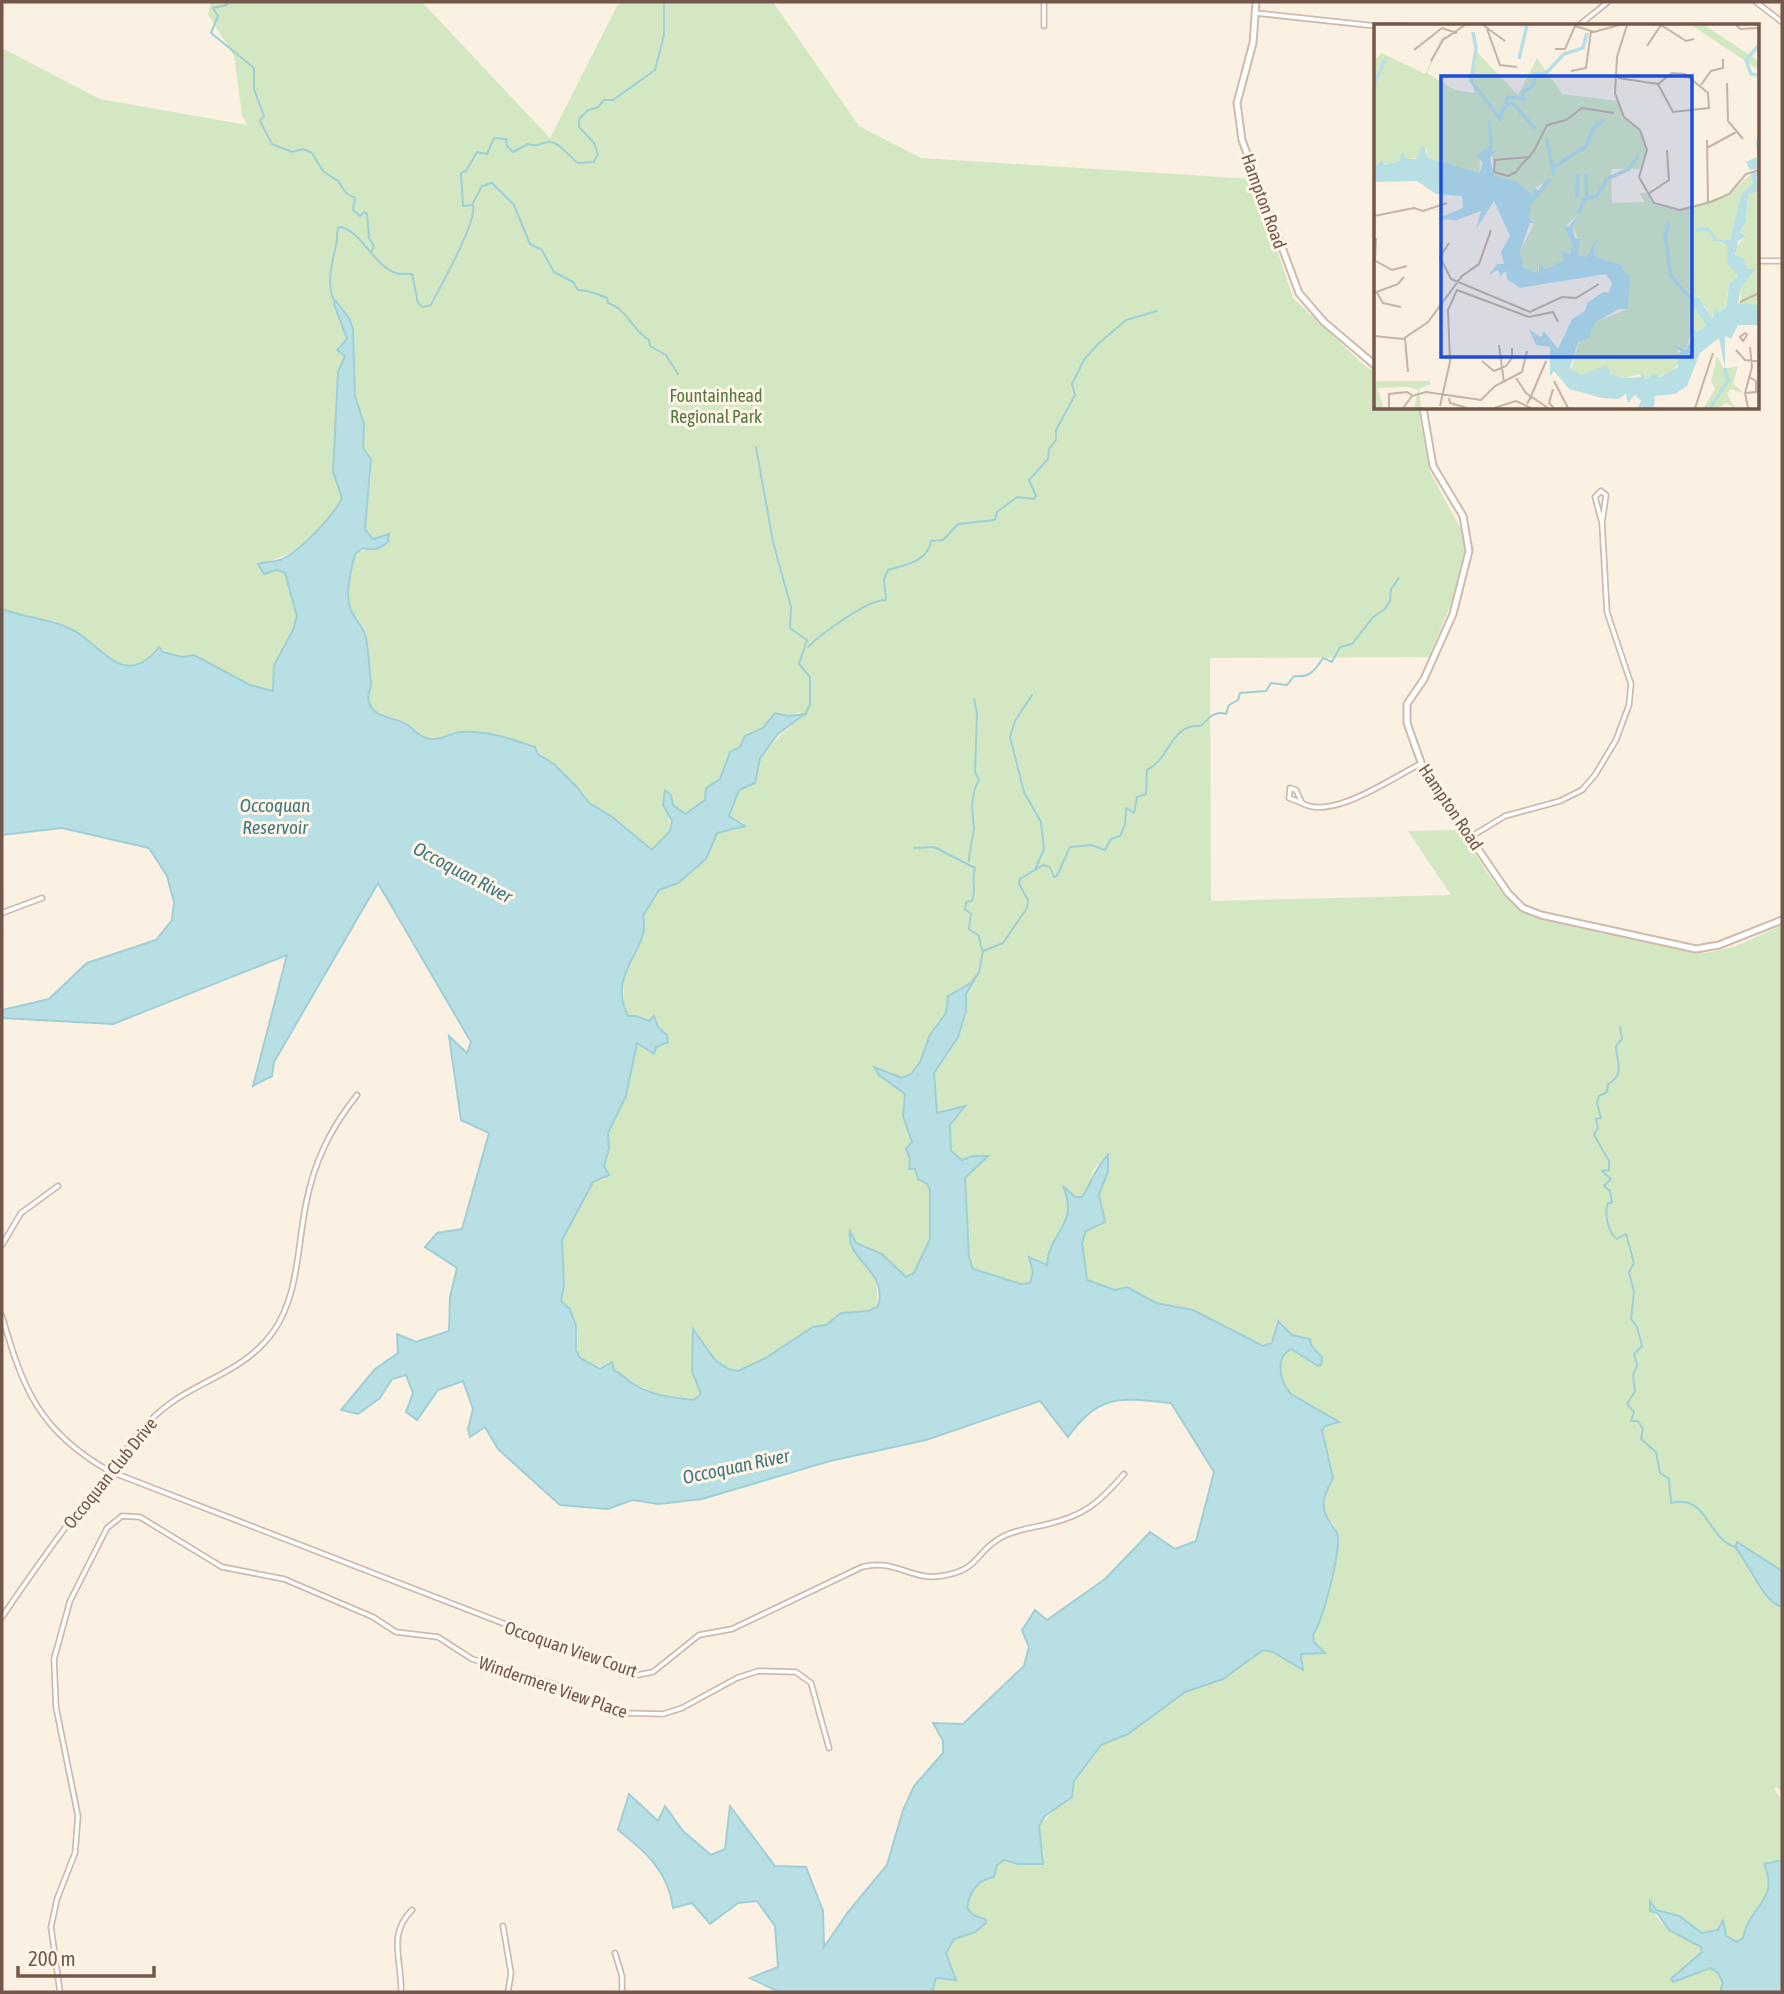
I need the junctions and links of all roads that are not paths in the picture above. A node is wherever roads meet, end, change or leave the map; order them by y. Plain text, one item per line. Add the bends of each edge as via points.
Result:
1 (1044, 2) edge
2 (1256, 2) edge
3 (1608, 2) edge
4 (1756, 2) edge
5 (1255, 13) junction
6 (1782, 22) edge
7 (1580, 24) edge
8 (1044, 26) dead end
9 (1374, 26) edge
10 (1760, 261) edge
11 (1782, 261) edge
12 (1374, 364) edge
13 (1423, 410) edge
14 (1602, 523) junction
15 (1420, 764) junction
16 (1302, 803) junction
17 (1472, 836) junction
18 (42, 898) dead end
19 (2, 913) edge
20 (1782, 920) edge
21 (357, 1095) dead end
22 (58, 1186) dead end
23 (2, 1245) edge
24 (2, 1316) edge
25 (109, 1471) junction
26 (1124, 1474) dead end
27 (2, 1617) edge
28 (829, 1748) dead end
29 (412, 1910) dead end
30 (503, 1926) dead end
31 (615, 1953) dead end
32 (60, 1992) edge
33 (401, 1992) edge
34 (508, 1992) edge
35 (622, 1992) edge

1 - 8 street
2 - 5 street, Hampton Road
3 - 7 street
4 - 6 street
5 - 9 street
5 - 12 street, Hampton Road via 1254,43 1237,103 1242,141 1299,293 1324,322
10 - 11 street
13 - 15 street, Hampton Road via 1433,466 1463,516 1469,544 1453,614 1407,707 1407,723
14 - 14 street via 1606,495 1601,491 1595,497
14 - 17 street via 1606,612 1631,684 1629,705 1616,740 1582,790 1505,816
15 - 16 street via 1335,807 1317,809
15 - 17 street, Hampton Road
16 - 16 street via 1289,798 1290,788 1296,790
17 - 20 street, Hampton Road via 1512,899 1541,915 1696,949 1719,945
18 - 19 street
21 - 25 street, Occoquan Club Drive via 334,1125 317,1162 290,1296 272,1334 239,1366 159,1412
22 - 23 street via 21,1213
24 - 25 street via 18,1371 35,1404 60,1435
25 - 26 street, Occoquan View Court via 509,1629 642,1676 699,1635 732,1629 862,1567 883,1563 933,1577 961,1573 1003,1536 1071,1518 1092,1507
25 - 27 street, Occoquan Club Drive
28 - 32 street, Windermere View Place via 811,1683 796,1672 758,1671 663,1714 623,1713 556,1685 472,1659 438,1637 396,1632 373,1617 284,1579 222,1567 140,1517 122,1516 107,1528 70,1601 54,1660 56,1707 78,1816 75,1853 51,1927
29 - 33 street via 397,1932
30 - 34 street via 511,1973
31 - 35 street

